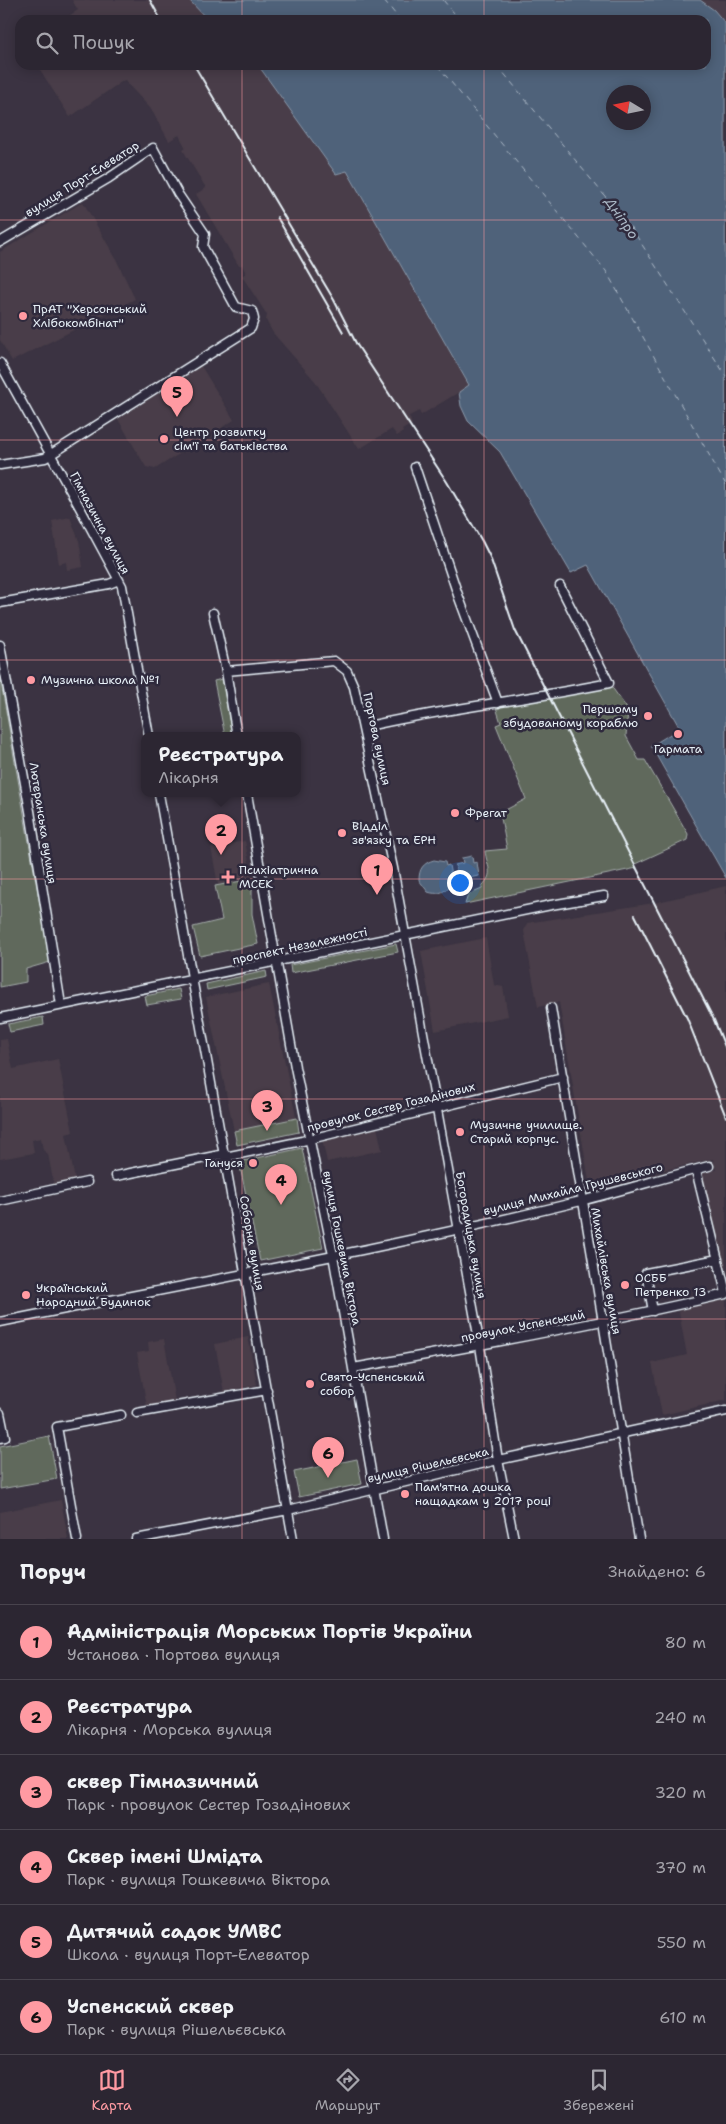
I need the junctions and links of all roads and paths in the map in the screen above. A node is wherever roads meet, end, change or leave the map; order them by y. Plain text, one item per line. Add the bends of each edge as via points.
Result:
1 (0, 242) edge
2 (0, 363) edge
3 (50, 454) junction
4 (0, 465) edge
5 (415, 467) dead end
6 (119, 580) junction
7 (560, 586) dead end
8 (0, 603) edge
9 (213, 613) dead end
10 (0, 645) edge
11 (226, 671) junction
12 (498, 703) junction
13 (364, 727) junction
14 (148, 732) edge
15 (236, 732) edge
16 (160, 797) edge
17 (248, 797) edge
18 (604, 896) dead end
19 (406, 936) junction
20 (276, 962) junction
21 (192, 979) junction
22 (61, 1005) junction
23 (552, 1008) dead end
24 (0, 1018) edge
25 (563, 1077) junction
26 (437, 1108) junction
27 (309, 1139) junction
28 (225, 1155) junction
29 (709, 1166) dead end
30 (696, 1170) junction
31 (116, 1176) dead end
32 (87, 1182) dead end
33 (0, 1201) edge
34 (582, 1201) junction
35 (458, 1228) junction
36 (333, 1255) junction
37 (718, 1259) junction
38 (246, 1273) junction
39 (726, 1293) edge
40 (653, 1311) junction
41 (0, 1322) edge
42 (603, 1322) junction
43 (480, 1346) junction
44 (353, 1368) junction
45 (266, 1390) junction
46 (726, 1411) edge
47 (0, 1413) edge
48 (137, 1413) dead end
49 (121, 1415) dead end
50 (621, 1434) junction
51 (2, 1437) edge
52 (498, 1460) junction
53 (374, 1490) junction
54 (288, 1510) junction
55 (77, 1539) edge
56 (136, 1539) edge
57 (293, 1539) edge
58 (383, 1539) edge
59 (514, 1539) edge
60 (639, 1539) edge

1 - 3 street, вулиця Порт-Елеватор via 153,148 205,234 203,247 236,307 252,311 254,320 251,328
2 - 3 street, Гімназична вулиця
3 - 4 street, вулиця Порт-Елеватор via 45,458
3 - 6 street, Гімназична вулиця
5 - 12 street
6 - 8 street
6 - 14 street, Гімназична вулиця
7 - 12 street via 609,683
9 - 11 street
10 - 22 street, Лютеранська вулиця
11 - 13 street, Портова вулиця via 334,661 347,671
11 - 15 street
12 - 13 street via 408,716
13 - 19 street, Портова вулиця
16 - 21 street
17 - 20 street, вулиця Гошкевича Віктора
18 - 19 street, проспект Незалежності
19 - 20 street, проспект Незалежності
19 - 26 street, Богородицька вулиця
20 - 21 street, проспект Незалежності
20 - 27 street, вулиця Гошкевича Віктора
21 - 22 street, проспект Незалежності
21 - 28 street, Соборна вулиця
22 - 24 street, проспект Незалежності
23 - 25 street, Михайлівська вулиця
25 - 26 street, провулок Сестер Гозадінових
25 - 34 street, Михайлівська вулиця
26 - 27 street, провулок Сестер Гозадінових
26 - 35 street, Богородицька вулиця
27 - 28 street, провулок Сестер Гозадінових
27 - 36 street, вулиця Гошкевича Віктора
28 - 31 street, провулок Сестер Гозадінових
28 - 38 street, Соборна вулиця
29 - 30 street, вулиця Михайла Грушевського
30 - 34 street, вулиця Михайла Грушевського
30 - 37 street
32 - 33 street
34 - 35 street, вулиця Михайла Грушевського
34 - 42 street, Михайлівська вулиця
35 - 36 street, вулиця Михайла Грушевського
35 - 43 street, Богородицька вулиця
36 - 38 street, вулиця Михайла Грушевського
36 - 44 street, вулиця Гошкевича Віктора
37 - 39 street
37 - 40 street via 646,1274
38 - 41 street, вулиця Михайла Грушевського
38 - 45 street, Соборна вулиця
39 - 40 street, провулок Успенський
40 - 42 street, провулок Успенський
42 - 43 street, провулок Успенський
42 - 50 street, Михайлівська вулиця
43 - 44 street, провулок Успенський
43 - 52 street, Богородицька вулиця
44 - 53 street, вулиця Гошкевича Віктора
45 - 48 street
45 - 54 street, Соборна вулиця
46 - 50 street, вулиця Рішельєвська
47 - 51 street
49 - 55 street via 57,1427
50 - 52 street, вулиця Рішельєвська
50 - 60 street, Михайлівська вулиця
52 - 53 street, вулиця Рішельєвська
52 - 59 street, Богородицька вулиця
53 - 54 street, вулиця Рішельєвська
53 - 58 street, вулиця Гошкевича Віктора
54 - 56 street, вулиця Рішельєвська
54 - 57 street, Соборна вулиця

